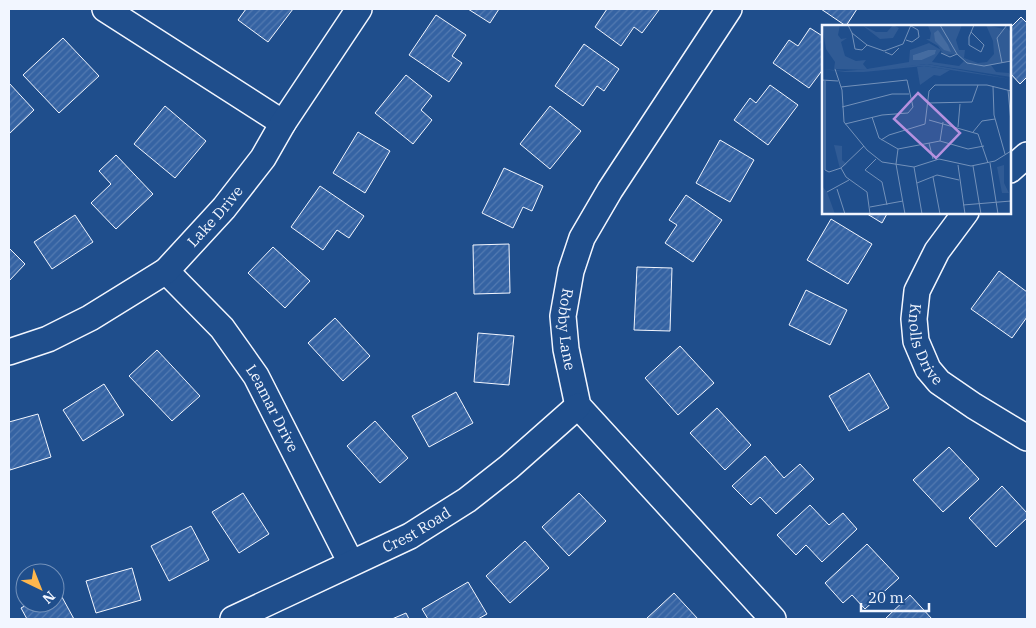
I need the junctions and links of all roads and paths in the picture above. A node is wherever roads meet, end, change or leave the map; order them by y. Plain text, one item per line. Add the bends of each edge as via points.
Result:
1 (105, 9) edge
2 (359, 9) edge
3 (729, 9) edge
4 (283, 123) junction
5 (1027, 155) edge
6 (1011, 169) edge
7 (965, 214) edge
8 (166, 271) junction
9 (9, 352) edge
10 (578, 406) junction
11 (1027, 438) edge
12 (352, 563) junction
13 (233, 619) edge
14 (773, 619) edge

1 - 4 street
2 - 4 street, Lake Drive
3 - 10 street, Robby Lane via 582,238 571,271 564,316 566,349
4 - 8 street, Lake Drive via 263,158 224,208
5 - 6 street
7 - 11 street, Knolls Drive via 937,251 918,291 914,319 916,341 928,369 939,382
8 - 9 street, Lake Drive via 90,318 48,339
8 - 12 street, Leamar Drive via 222,328 256,376
10 - 12 street, Crest Road via 467,500 410,536
10 - 14 street
12 - 13 street, Crest Road

